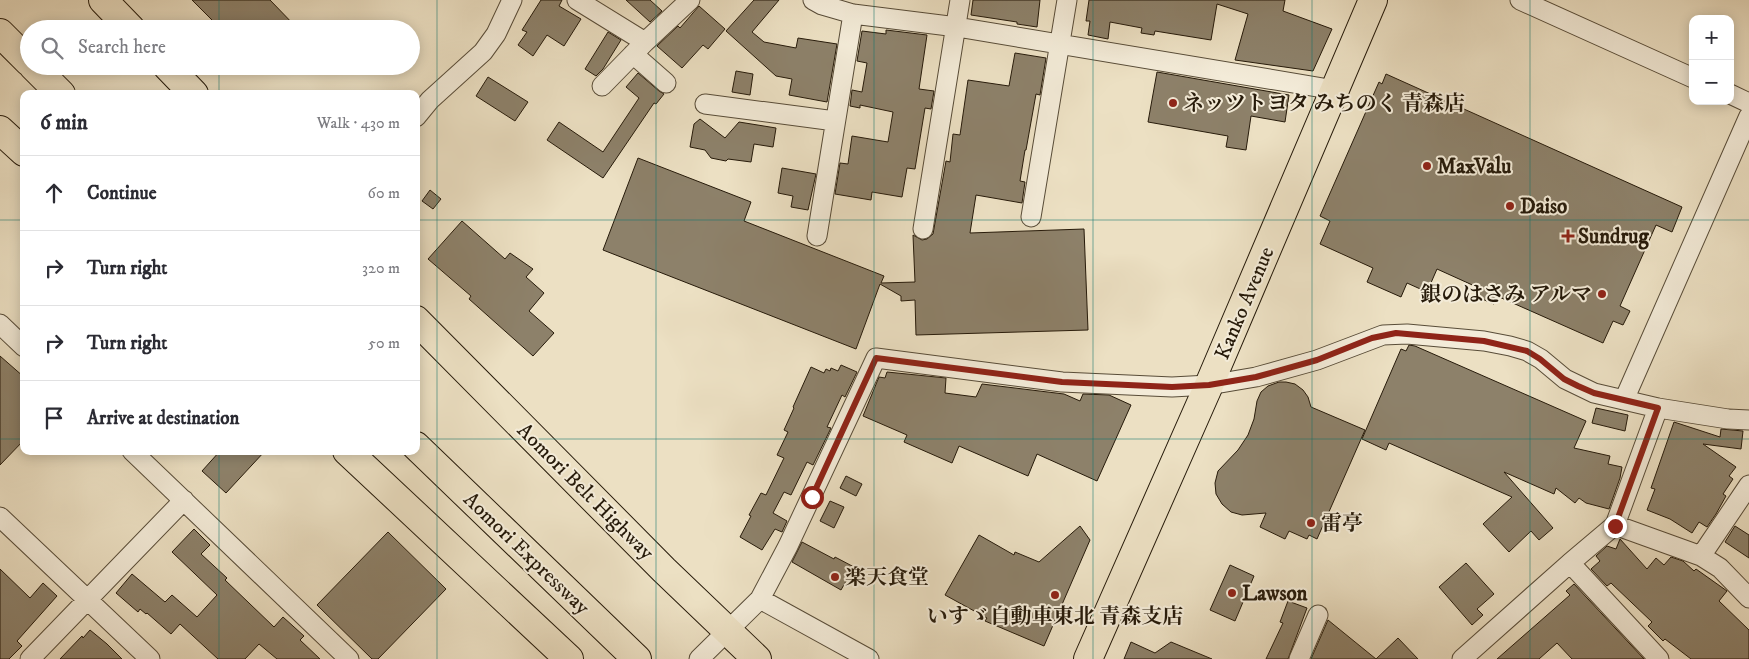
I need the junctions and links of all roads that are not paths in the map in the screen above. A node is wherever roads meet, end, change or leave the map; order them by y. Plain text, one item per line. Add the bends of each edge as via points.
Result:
1 (103, 0) edge
2 (512, 0) edge
3 (577, 0) edge
4 (690, 0) edge
5 (813, 0) edge
6 (960, 0) edge
7 (1067, 0) edge
8 (1373, 0) edge
9 (1520, 0) edge
10 (853, 14) junction
11 (122, 20) edge
12 (957, 27) junction
13 (0, 33) edge
14 (1060, 44) junction
15 (639, 48) junction
16 (20, 53) edge
17 (42, 75) edge
18 (176, 75) edge
19 (1689, 76) edge
20 (666, 83) dead end
21 (602, 86) dead end
22 (57, 90) edge
23 (190, 90) edge
24 (1335, 90) junction
25 (1734, 96) edge
26 (1749, 103) edge
27 (706, 104) dead end
28 (420, 112) edge
29 (1749, 116) edge
30 (835, 121) junction
31 (0, 130) edge
32 (20, 148) edge
33 (1031, 217) dead end
34 (923, 229) dead end
35 (818, 236) dead end
36 (0, 324) edge
37 (420, 324) edge
38 (20, 343) edge
39 (1209, 385) junction
40 (1624, 400) junction
41 (1658, 408) junction
42 (1749, 420) edge
43 (420, 450) edge
44 (136, 455) edge
45 (352, 455) edge
46 (1749, 485) edge
47 (184, 500) junction
48 (0, 517) edge
49 (1615, 526) junction
50 (1701, 556) junction
51 (1570, 563) junction
52 (1749, 598) edge
53 (89, 600) junction
54 (760, 600) junction
55 (1318, 615) dead end
56 (728, 632) junction
57 (30, 659) edge
58 (150, 659) edge
59 (349, 659) edge
60 (569, 659) edge
61 (637, 659) edge
62 (699, 659) edge
63 (757, 659) edge
64 (869, 659) edge
65 (1088, 659) edge
66 (1299, 659) edge
67 (1462, 659) edge
68 (1659, 659) edge

1 - 11 highway
2 - 28 street via 496,34 483,52
3 - 15 street
4 - 15 street
5 - 10 street
6 - 12 street
7 - 14 street
8 - 24 highway, Kanko Avenue
9 - 19 street
10 - 12 street
10 - 30 street
12 - 14 street
12 - 34 street
13 - 16 highway
14 - 24 street
14 - 33 street
15 - 20 street
15 - 21 street
17 - 22 highway
18 - 23 highway
24 - 39 highway, Kanko Avenue
25 - 26 street
27 - 30 street
29 - 40 street
30 - 35 street
31 - 32 highway
36 - 38 street
37 - 56 highway, Aomori Belt Highway
39 - 40 street via 1282,370 1372,338 1396,333 1510,346 1527,351 1578,386
39 - 54 street via 1172,387 1062,382 876,358
39 - 65 highway, Kanko Avenue
40 - 41 street
41 - 42 street
41 - 49 street
43 - 61 highway, Aomori Expressway
44 - 47 street
45 - 60 highway
46 - 50 street
47 - 53 street
47 - 59 street
48 - 53 street
49 - 50 street
49 - 51 street
50 - 52 street via 1720,568
51 - 67 street
51 - 68 street
53 - 57 street
53 - 58 street
54 - 56 street
54 - 64 street
55 - 66 street
56 - 62 street
56 - 63 highway, Aomori Belt Highway

